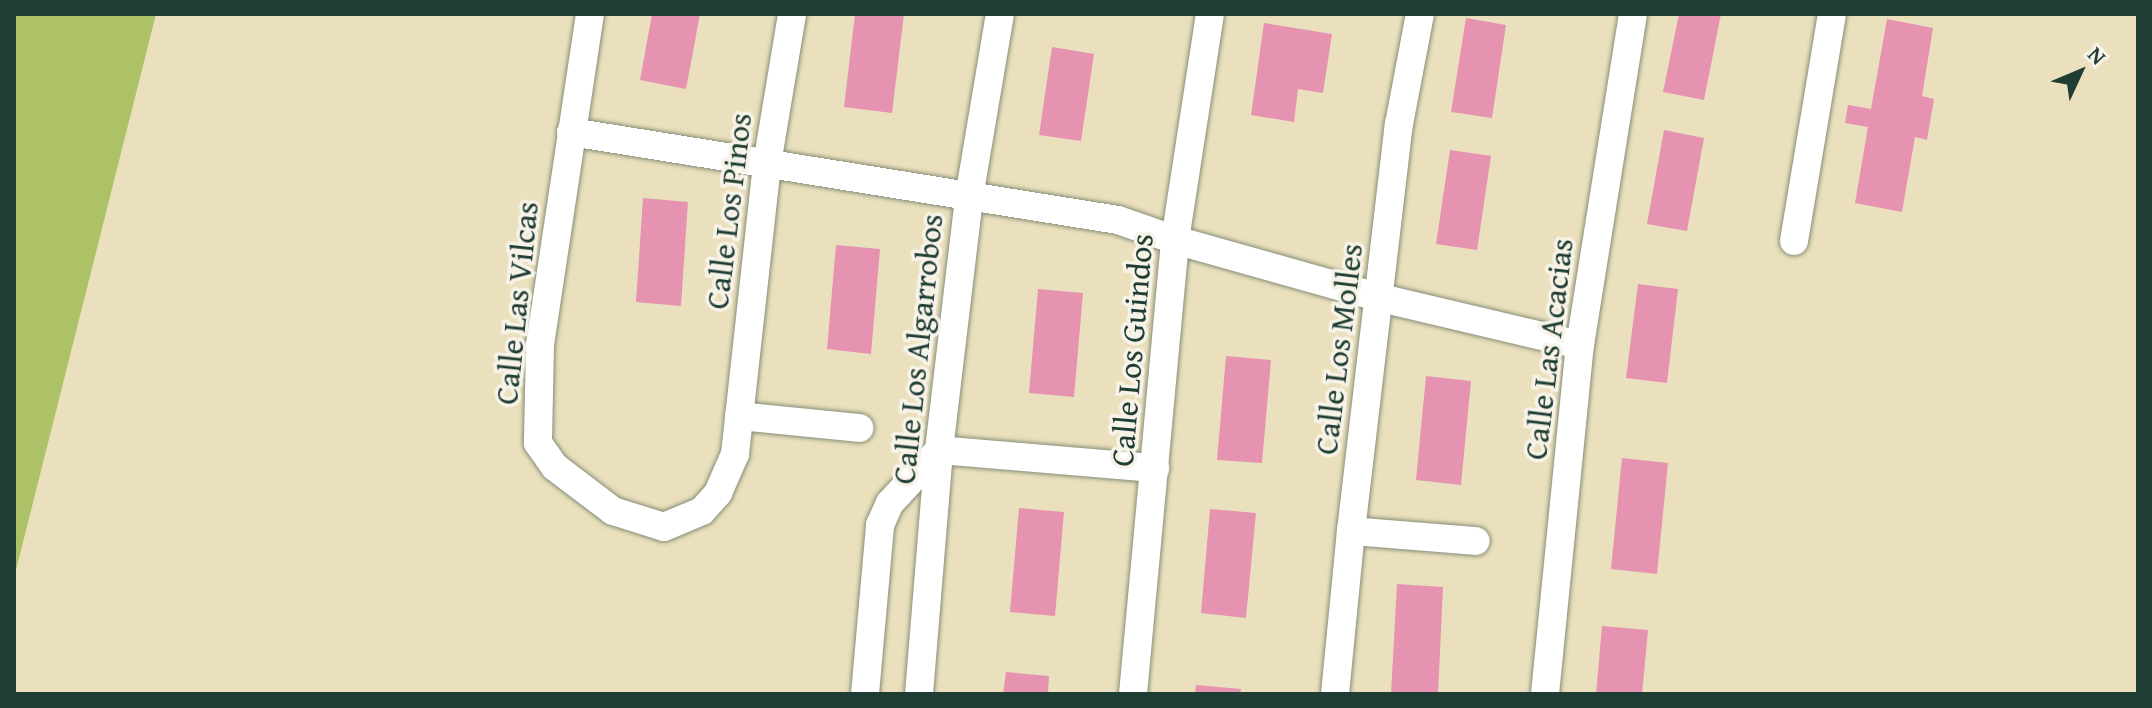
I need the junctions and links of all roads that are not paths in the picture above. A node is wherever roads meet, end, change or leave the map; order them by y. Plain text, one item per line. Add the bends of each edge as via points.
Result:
1 (590, 14) edge
2 (792, 14) edge
3 (1000, 14) edge
4 (1210, 14) edge
5 (1420, 14) edge
6 (1633, 14) edge
7 (1832, 14) edge
8 (571, 132) junction
9 (767, 164) junction
10 (969, 197) junction
11 (1175, 240) junction
12 (1794, 241) dead end
13 (1381, 298) junction
14 (1580, 345) junction
15 (739, 416) junction
16 (859, 428) dead end
17 (939, 450) junction
18 (1155, 468) junction
19 (1351, 531) junction
20 (1476, 541) dead end
21 (865, 694) edge
22 (919, 694) edge
23 (1133, 694) edge
24 (1335, 694) edge
25 (1545, 694) edge

1 - 8 street, Calle Las Vilcas
2 - 9 street, Calle Los Pinos
3 - 10 street, Calle Los Algarrobos
4 - 11 street, Calle Los Guindos
5 - 13 street, Calle Los Molles via 1399,124
6 - 14 street, Calle Las Acacias
7 - 12 street
8 - 9 street
8 - 15 street, Calle Las Vilcas via 540,345 538,443 555,467 613,511 664,527 702,511 718,493 735,454
9 - 10 street
9 - 15 street, Calle Los Pinos
10 - 11 street via 1118,220
10 - 17 street, Calle Los Algarrobos
11 - 13 street
11 - 18 street, Calle Los Guindos
13 - 14 street
13 - 19 street, Calle Los Molles
14 - 25 street, Calle Las Acacias
15 - 16 street
17 - 18 street
17 - 21 street via 890,503 880,525
17 - 22 street, Calle Los Algarrobos
18 - 23 street, Calle Los Guindos
19 - 20 street
19 - 24 street, Calle Los Molles

